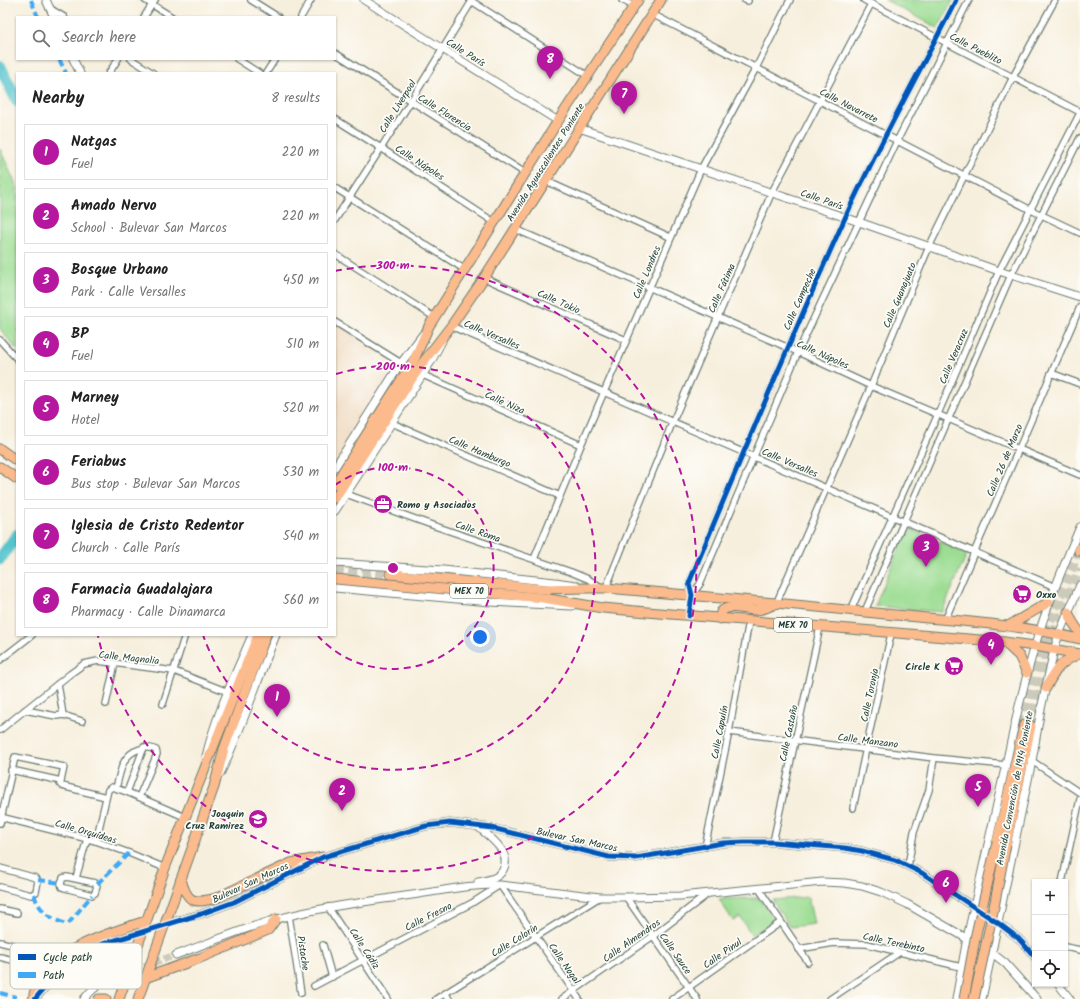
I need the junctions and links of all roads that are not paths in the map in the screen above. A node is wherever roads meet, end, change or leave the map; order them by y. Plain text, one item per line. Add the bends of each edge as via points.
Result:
1 (46, 0) edge
2 (145, 0) edge
3 (251, 0) edge
4 (311, 0) edge
5 (364, 0) edge
6 (622, 0) edge
7 (661, 0) edge
8 (790, 0) edge
9 (864, 0) edge
10 (956, 0) edge
11 (969, 0) edge
12 (1055, 0) edge
13 (471, 1) edge
14 (154, 2) edge
15 (636, 3) edge
16 (871, 4) junction
17 (49, 8) junction
18 (652, 14) junction
19 (53, 16) edge
20 (62, 16) edge
21 (145, 16) edge
22 (171, 16) edge
23 (276, 16) edge
24 (302, 16) edge
25 (937, 38) junction
26 (946, 43) junction
27 (443, 49) junction
28 (336, 54) edge
29 (74, 60) edge
30 (117, 60) edge
31 (133, 60) edge
32 (240, 60) edge
33 (274, 60) edge
34 (756, 68) junction
35 (80, 72) edge
36 (110, 72) edge
37 (151, 72) edge
38 (258, 72) edge
39 (267, 72) edge
40 (588, 76) junction
41 (1013, 77) junction
42 (820, 100) junction
43 (411, 101) junction
44 (1080, 112) edge
45 (336, 121) edge
46 (558, 121) junction
47 (579, 128) junction
48 (886, 135) junction
49 (1080, 138) edge
50 (897, 141) junction
51 (381, 148) junction
52 (701, 169) junction
53 (525, 173) junction
54 (964, 175) junction
55 (546, 181) junction
56 (336, 189) edge
57 (772, 192) junction
58 (349, 197) junction
59 (1029, 209) junction
60 (1040, 215) junction
61 (336, 218) edge
62 (846, 218) junction
63 (494, 222) junction
64 (859, 222) junction
65 (515, 229) junction
66 (1080, 233) edge
67 (670, 237) junction
68 (929, 247) junction
69 (336, 255) edge
70 (464, 269) junction
71 (999, 271) junction
72 (1011, 275) junction
73 (484, 278) junction
74 (649, 288) junction
75 (1080, 297) edge
76 (1080, 307) edge
77 (434, 317) junction
78 (718, 318) junction
79 (336, 323) edge
80 (429, 326) junction
81 (451, 326) junction
82 (446, 334) junction
83 (0, 340) edge
84 (626, 340) junction
85 (787, 348) junction
86 (798, 352) junction
87 (16, 358) edge
88 (401, 364) junction
89 (1051, 373) junction
90 (423, 375) junction
91 (1080, 384) edge
92 (871, 386) junction
93 (604, 391) junction
94 (938, 414) junction
95 (948, 419) junction
96 (673, 421) junction
97 (392, 423) junction
98 (580, 445) junction
99 (0, 449) edge
100 (1019, 449) junction
101 (743, 452) junction
102 (754, 456) junction
103 (16, 460) edge
104 (336, 465) edge
105 (0, 467) edge
106 (1080, 475) edge
107 (16, 478) edge
108 (336, 482) edge
109 (826, 488) junction
110 (346, 494) junction
111 (336, 496) edge
112 (560, 496) junction
113 (336, 510) edge
114 (892, 517) junction
115 (903, 521) junction
116 (1080, 526) edge
117 (974, 552) junction
118 (534, 560) junction
119 (336, 562) edge
120 (390, 574) tunnel mouth
121 (336, 579) edge
122 (1080, 585) edge
123 (1055, 586) junction
124 (336, 588) edge
125 (587, 588) junction
126 (605, 588) junction
127 (692, 595) junction
128 (1049, 602) junction
129 (776, 604) junction
130 (603, 608) junction
131 (851, 610) junction
132 (865, 611) junction
133 (1068, 612) junction
134 (689, 616) junction
135 (720, 619) junction
136 (945, 620) junction
137 (748, 621) junction
138 (1010, 625) junction
139 (820, 627) junction
140 (1040, 630) junction
141 (1080, 633) edge
142 (891, 634) junction
143 (1059, 634) junction
144 (31, 636) edge
145 (185, 636) edge
146 (266, 636) edge
147 (276, 636) edge
148 (255, 638) edge
149 (1080, 639) edge
150 (1004, 642) junction
151 (1034, 646) junction
152 (1054, 650) junction
153 (1080, 654) edge
154 (0, 660) edge
155 (115, 663) junction
156 (174, 671) junction
157 (1027, 673) junction
158 (58, 684) junction
159 (1046, 688) junction
160 (228, 692) junction
161 (106, 704) dead end
162 (163, 704) dead end
163 (25, 710) junction
164 (63, 715) junction
165 (82, 721) dead end
166 (0, 730) edge
167 (729, 732) junction
168 (796, 741) junction
169 (144, 747) junction
170 (866, 749) junction
171 (934, 758) junction
172 (1032, 760) junction
173 (1006, 765) junction
174 (12, 770) junction
175 (201, 777) junction
176 (61, 781) junction
177 (214, 787) junction
178 (116, 788) junction
179 (127, 792) junction
180 (1080, 793) edge
181 (106, 797) junction
182 (139, 797) junction
183 (1080, 799) edge
184 (853, 808) dead end
185 (185, 817) junction
186 (0, 819) edge
187 (475, 825) junction
188 (87, 839) junction
189 (96, 841) junction
190 (773, 842) junction
191 (705, 847) junction
192 (323, 857) junction
193 (908, 866) junction
194 (0, 868) edge
195 (165, 868) junction
196 (76, 878) junction
197 (1063, 879) edge
198 (181, 880) junction
199 (500, 885) junction
200 (0, 886) edge
201 (459, 887) junction
202 (759, 889) junction
203 (978, 890) junction
204 (710, 893) junction
205 (600, 897) junction
206 (626, 897) junction
207 (1004, 897) junction
208 (974, 906) junction
209 (328, 907) junction
210 (0, 910) edge
211 (18, 913) dead end
212 (289, 916) junction
213 (276, 919) junction
214 (146, 921) junction
215 (175, 921) tunnel mouth
216 (781, 922) junction
217 (998, 923) junction
218 (653, 936) junction
219 (536, 937) junction
220 (122, 938) tunnel mouth
221 (967, 938) junction
222 (0, 942) edge
223 (87, 943) edge
224 (106, 943) edge
225 (138, 943) edge
226 (10, 945) edge
227 (323, 945) dead end
228 (1068, 948) edge
229 (799, 949) junction
230 (1080, 950) edge
231 (900, 952) junction
232 (992, 953) junction
233 (1032, 954) edge
234 (176, 955) tunnel mouth
235 (0, 957) edge
236 (10, 959) edge
237 (362, 960) junction
238 (808, 962) dead end
239 (961, 967) junction
240 (332, 977) junction
241 (146, 978) junction
242 (314, 986) dead end
243 (958, 987) junction
244 (1060, 987) edge
245 (142, 988) edge
246 (689, 988) junction
247 (36, 989) edge
248 (44, 989) edge
249 (93, 989) edge
250 (122, 989) edge
251 (142, 989) edge
252 (574, 991) junction
253 (984, 991) junction
254 (301, 993) dead end
255 (448, 996) edge
256 (34, 999) edge
257 (84, 999) edge
258 (99, 999) edge
259 (106, 999) edge
260 (119, 999) edge
261 (138, 999) edge
262 (388, 999) edge
263 (436, 999) edge
264 (562, 999) edge
265 (578, 999) edge
266 (672, 999) edge
267 (697, 999) edge
268 (832, 999) edge
269 (956, 999) edge
270 (964, 999) edge
271 (974, 999) edge
272 (982, 999) edge
273 (1037, 999) edge
274 (1070, 999) edge

1 - 17 street
2 - 14 street
3 - 23 street
4 - 24 street
5 - 27 street, Calle París
6 - 15 street
7 - 18 main road, Avenida Aguascalientes Poniente
8 - 34 street, Calle Londres
9 - 16 street, Calle Pueblito
10 - 25 street, Calle Campeche
11 - 26 street, Calle Campeche
12 - 41 street, Calle Guanajuato
13 - 27 street, Calle Liverpool
13 - 40 street
14 - 21 street
14 - 22 street
15 - 40 main road, Avenida Aguascalientes Poniente
16 - 25 street, Calle Pueblito
16 - 42 street, Calle Fátima
17 - 19 street
17 - 20 street
18 - 34 street, Calle Navarrete
18 - 47 main road, Avenida Aguascalientes Poniente
25 - 26 street, Calle Pueblito
25 - 48 street, Calle Campeche
26 - 41 street, Calle Pueblito
26 - 50 street, Calle Campeche
27 - 43 street, Calle Liverpool
27 - 46 street, Calle París
28 - 43 street, Calle Florencia
29 - 35 street
30 - 36 street
31 - 37 street
32 - 38 street
33 - 39 street
34 - 42 street, Calle Navarrete
34 - 52 street, Calle Londres
40 - 46 main road, Avenida Aguascalientes Poniente
41 - 44 street, Calle Pueblito
41 - 54 street, Calle Guanajuato
42 - 48 street, Calle Navarrete
42 - 57 street, Calle Fátima
43 - 51 street, Calle Liverpool
43 - 53 street, Calle Florencia
44 - 59 street, Calle Veracruz
45 - 51 street, Calle Nápoles
46 - 53 main road, Avenida Aguascalientes Poniente
47 - 52 street, Calle París
47 - 55 main road, Avenida Aguascalientes Poniente
48 - 50 street, Calle Navarrete
48 - 62 street, Calle Campeche
49 - 60 street, Calle Veracruz
50 - 54 street, Calle Navarrete
50 - 64 street, Calle Campeche
51 - 58 street, Calle Liverpool
51 - 63 street, Calle Nápoles
52 - 57 street, Calle París
52 - 67 street, Calle Londres
53 - 63 main road, Avenida Aguascalientes Poniente
54 - 59 street, Calle Navarrete
54 - 68 street, Calle Guanajuato
55 - 65 main road, Avenida Aguascalientes Poniente
55 - 67 street
56 - 58 street
57 - 62 street, Calle París
57 - 78 street, Calle Fátima
58 - 61 street, Calle Liverpool
58 - 70 street
59 - 60 street, Calle Navarrete
59 - 71 street, Calle Veracruz
60 - 66 street, Calle Navarrete
60 - 72 street, Calle Veracruz
62 - 64 street, Calle París
62 - 85 street, Calle Campeche
63 - 70 main road, Avenida Aguascalientes Poniente
64 - 68 street, Calle París
64 - 86 street, Calle Campeche
65 - 73 main road, Avenida Aguascalientes Poniente
65 - 74 street, Calle Nápoles
67 - 74 street, Calle Londres
68 - 71 street, Calle París
68 - 92 street, Calle Guanajuato
69 - 77 street
70 - 77 main road, Avenida Aguascalientes Poniente
71 - 72 street, Calle París
71 - 94 street, Calle Veracruz
72 - 75 street, Calle París
72 - 95 street, Calle Veracruz
73 - 81 main road, Avenida Aguascalientes Poniente
73 - 84 street, Calle Tokio
74 - 78 street, Calle Nápoles
74 - 84 street, Calle Londres
76 - 89 street, Calle 26 de Marzo
77 - 80 main road, Avenida Aguascalientes Poniente
78 - 85 street, Calle Nápoles
78 - 96 street, Calle Fátima
79 - 88 street
80 - 88 street, Avenida Aguascalientes Poniente
80 - 108 main road, Avenida Aguascalientes Poniente via 414,360
81 - 82 main road, Avenida Aguascalientes Poniente
81 - 93 street, Calle Versalles
82 - 90 street, Avenida Aguascalientes Poniente
82 - 111 main road, Avenida Aguascalientes Poniente via 424,361
83 - 87 street
84 - 93 street, Calle Londres
85 - 86 street, Calle Nápoles
85 - 101 street, Calle Campeche
86 - 92 street, Calle Nápoles
86 - 102 street, Calle Campeche
88 - 104 street, Avenida Aguascalientes Poniente
89 - 91 street
89 - 100 street, Calle 26 de Marzo
90 - 97 street, Avenida Aguascalientes Poniente
90 - 98 street, Calle Niza
92 - 94 street, Calle Nápoles
92 - 109 street, Calle Guanajuato
93 - 96 street, Calle Versalles
93 - 98 street, Calle Londres
94 - 95 street, Calle Nápoles
94 - 114 street, Calle Veracruz
95 - 100 street, Calle Nápoles
95 - 115 street, Calle Veracruz
96 - 101 street, Calle Versalles
96 - 126 street, Calle Fátima
97 - 110 street, Avenida Aguascalientes Poniente
97 - 112 street, Calle Hamburgo
98 - 112 street, Calle Londres
99 - 103 main road
100 - 106 street, Calle Nápoles
100 - 117 street, Calle 26 de Marzo
101 - 102 street, Calle Versalles
101 - 127 street, Calle Campeche via 689,583
102 - 109 street, Calle Versalles
102 - 127 street, Calle Campeche via 700,584
105 - 107 main road
109 - 114 street, Calle Versalles
109 - 129 street, Calle Guanajuato
110 - 113 street, Avenida Aguascalientes Poniente
110 - 118 street, Calle Roma
112 - 118 street, Calle Londres
114 - 115 street, Calle Versalles
114 - 131 street, Calle Veracruz
115 - 117 street, Calle Versalles
115 - 132 street, Calle Veracruz
116 - 123 street, Avenida Convención de 1914 Poniente
117 - 123 street, Calle Versalles
117 - 136 street, Calle 26 de Marzo
118 - 126 street, Calle Roma via 571,572
119 - 125 street, MEX 70 via 444,570
120 - 125 main road, MEX 70 via 543,589
121 - 130 main road, MEX 70 via 543,598
122 - 133 street, Avenida Convención de 1914 Poniente
123 - 128 street, Avenida Convención de 1914 Poniente
124 - 130 street, MEX 70 via 490,602
125 - 126 main road, MEX 70
126 - 127 main road, MEX 70
127 - 129 main road, MEX 70
127 - 134 street, Calle Campeche
128 - 138 main road
128 - 140 street, Avenida Convención de 1914 Poniente
129 - 131 main road, MEX 70
129 - 135 main road via 761,609 727,608 720,612
130 - 134 main road, MEX 70
131 - 132 main road, MEX 70
132 - 136 main road, MEX 70
133 - 141 main road
133 - 143 street, Avenida Convención de 1914 Poniente
134 - 135 main road, MEX 70
135 - 137 main road, MEX 70
136 - 138 main road, MEX 70
137 - 139 main road, MEX 70
137 - 167 street, Calle Capulín
138 - 140 main road, MEX 70
139 - 142 main road, MEX 70
139 - 168 street, Calle Castaño
140 - 143 main road, MEX 70
140 - 151 street, Avenida Convención de 1914 Poniente
142 - 150 main road, MEX 70
142 - 170 street, Calle Toronja
143 - 149 main road, MEX 70
143 - 152 street, Avenida Convención de 1914 Poniente
144 - 154 street
145 - 156 street
146 - 177 main road via 230,731
147 - 177 street via 242,725
148 - 160 street
148 - 175 main road
150 - 151 main road, MEX 70
150 - 157 main road via 1019,656
151 - 152 main road, MEX 70
151 - 157 street, Avenida Convención de 1914 Poniente
152 - 153 main road, MEX 70
152 - 159 street, Avenida Convención de 1914 Poniente
153 - 159 main road via 1069,658 1056,668
155 - 156 street, Calle Magnolia
155 - 158 street, Calle Magnolia via 98,661 84,664
155 - 161 street
156 - 160 street, Calle Magnolia
156 - 162 street
157 - 173 street, Avenida Convención de 1914 Poniente
158 - 163 street, Calle Magnolia
158 - 164 street
159 - 172 street, Avenida Convención de 1914 Poniente
160 - 175 street via 212,734
163 - 164 street
163 - 166 street, Calle Magnolia
164 - 165 street
167 - 168 street, Calle Manzano
167 - 191 street, Calle Capulín
168 - 170 street, Calle Manzano
168 - 190 street, Calle Castaño
169 - 178 street via 126,756
169 - 179 street
169 - 182 street via 156,750 157,754
170 - 171 street, Calle Manzano
170 - 184 street, Calle Toronja
171 - 173 street, Calle Manzano
171 - 193 street via 929,790 914,832
172 - 180 street
172 - 207 street, Avenida Convención de 1914 Poniente
173 - 203 street, Avenida Convención de 1914 Poniente
174 - 176 street
174 - 176 street via 15,757 64,767
174 - 186 street
175 - 185 main road
176 - 181 street via 62,786
177 - 198 main road
178 - 179 street
178 - 181 street via 110,788
179 - 182 street
181 - 189 street
182 - 185 street
183 - 197 street
185 - 195 main road
186 - 188 street, Calle Orquídeas
187 - 191 street, Bulevar San Marcos via 609,857 636,858
187 - 192 street, Bulevar San Marcos via 450,823 426,826
187 - 201 street via 495,842 504,856 505,864 495,878
188 - 189 street, Calle Orquídeas
188 - 196 street
189 - 195 street, Calle Orquídeas
190 - 191 street, Bulevar San Marcos via 722,843
190 - 193 street, Bulevar San Marcos via 850,848
192 - 198 main road via 291,863 203,902 196,902 187,896
192 - 215 street, Bulevar San Marcos via 234,902
193 - 208 street, Bulevar San Marcos
194 - 200 street via 36,878 38,881 36,892 31,895
195 - 214 main road
196 - 196 street via 97,884 94,894 62,886 63,878
198 - 241 main road
199 - 201 street
199 - 205 street
199 - 219 street, Calle Nogal
199 - 237 street, Calle Fresno via 472,903
201 - 209 street
202 - 204 street
202 - 216 street
202 - 221 street via 822,882 862,886 907,904
203 - 207 street via 979,894 990,901
203 - 208 street, Avenida Convención de 1914 Poniente
204 - 206 street
204 - 218 street, Calle Almendros
205 - 206 street
205 - 219 street, Calle Colorín
206 - 218 street, Calle Sauce
207 - 217 street, Avenida Convención de 1914 Poniente
208 - 217 street, Bulevar San Marcos
208 - 221 street, Avenida Convención de 1914 Poniente
209 - 212 street
209 - 237 street, Calle Cádiz
210 - 211 street
212 - 213 street
212 - 254 street, Pistache
213 - 234 street
213 - 241 main road via 268,930
214 - 223 main road via 104,934
214 - 225 main road
216 - 229 street
216 - 246 street, Calle Pinul
217 - 232 street, Avenida Convención de 1914 Poniente
217 - 233 street, Bulevar San Marcos via 1018,938
218 - 246 street, Calle Sauce
218 - 252 street, Calle Almendros
219 - 252 street, Calle Nogal
219 - 255 street, Calle Colorín
220 - 224 street
221 - 232 street
221 - 239 street, Avenida Convención de 1914 Poniente
222 - 226 street
227 - 240 street
228 - 230 street
229 - 231 street, Calle Terebinto via 834,943 867,944
229 - 238 street
231 - 239 street, Calle Terebinto
231 - 268 street
232 - 253 street, Avenida Convención de 1914 Poniente
232 - 273 street
235 - 236 street
237 - 240 street, Calle Fresno
237 - 262 street, Calle Cádiz
239 - 243 street, Avenida Convención de 1914 Poniente
240 - 242 street, Calle Fresno
241 - 245 main road
243 - 253 street via 971,982
243 - 269 street, Avenida Convención de 1914 Poniente
244 - 274 street
246 - 266 street, Calle Pinul
246 - 267 street, Calle Sauce
247 - 256 main road
248 - 256 street
249 - 257 street
250 - 260 main road
251 - 261 main road
252 - 264 street, Calle Almendros
252 - 265 street, Calle Nogal
253 - 272 street, Avenida Convención de 1914 Poniente
255 - 263 street, Calle Colorín
258 - 259 main road
270 - 271 main road, Avenida Convención de 1914 Poniente, bridge via 997,842 1027,726 994,907

